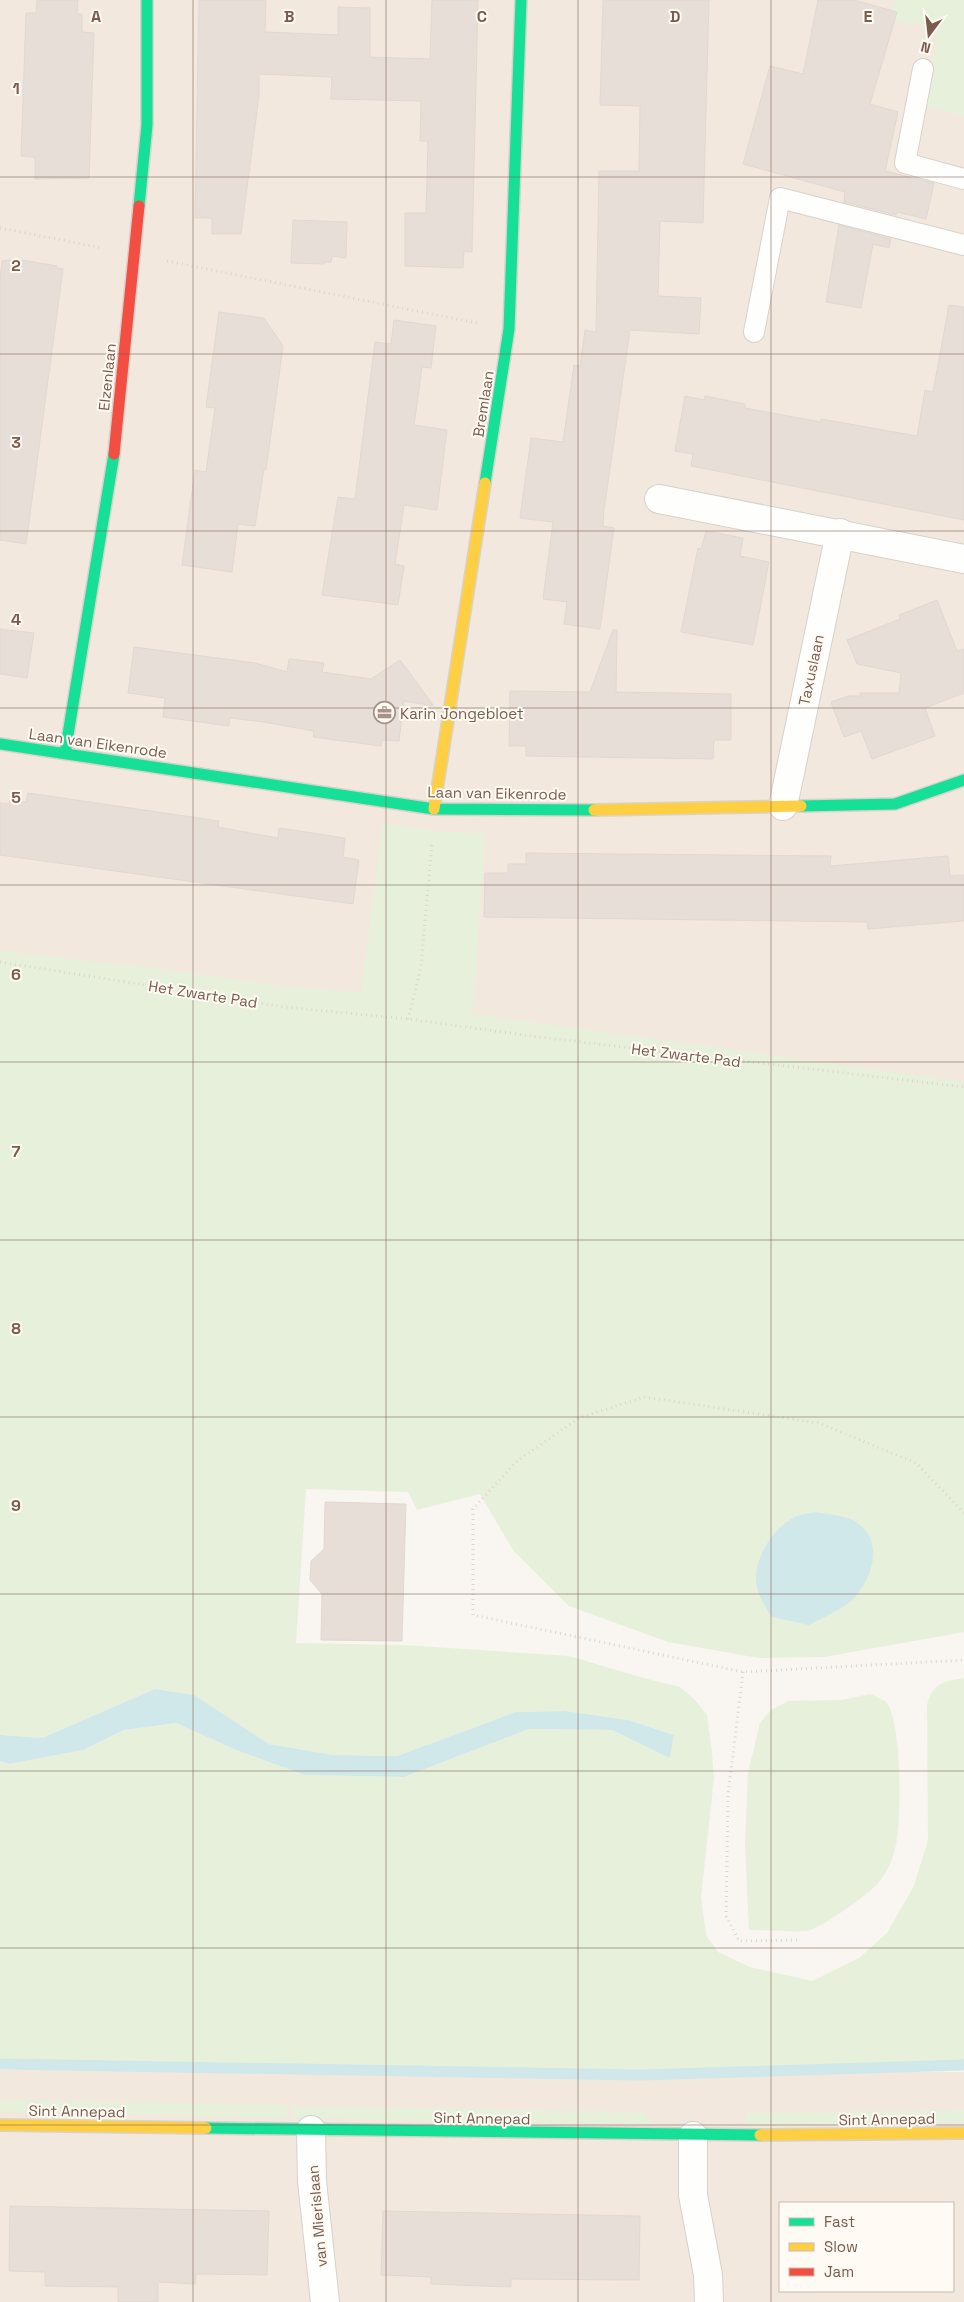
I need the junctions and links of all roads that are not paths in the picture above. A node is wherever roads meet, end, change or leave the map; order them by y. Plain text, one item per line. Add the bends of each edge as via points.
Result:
1 (147, 0) edge
2 (521, 0) edge
3 (923, 69) dead end
4 (964, 178) edge
5 (964, 245) edge
6 (754, 332) dead end
7 (659, 499) dead end
8 (840, 533) junction
9 (964, 559) edge
10 (0, 744) edge
11 (65, 753) junction
12 (964, 780) edge
13 (783, 806) junction
14 (434, 809) junction
15 (0, 2125) edge
16 (311, 2130) junction
17 (964, 2133) edge
18 (693, 2136) junction
19 (324, 2302) edge
20 (709, 2302) edge

1 - 11 street, Elzenlaan via 147,125 114,455
2 - 14 street, Bremlaan via 509,329
3 - 4 lane via 906,163
5 - 6 lane via 780,198
7 - 8 street
8 - 9 street
8 - 13 street, Taxuslaan
10 - 11 street, Laan van Eikenrode
11 - 14 street, Laan van Eikenrode
12 - 13 street, Laan van Eikenrode via 895,804
13 - 14 street, Laan van Eikenrode
15 - 16 street, Sint Annepad
16 - 18 street, Sint Annepad
16 - 19 street, van Mierislaan via 312,2181
17 - 18 street, Sint Annepad
18 - 20 street via 693,2196 708,2275

